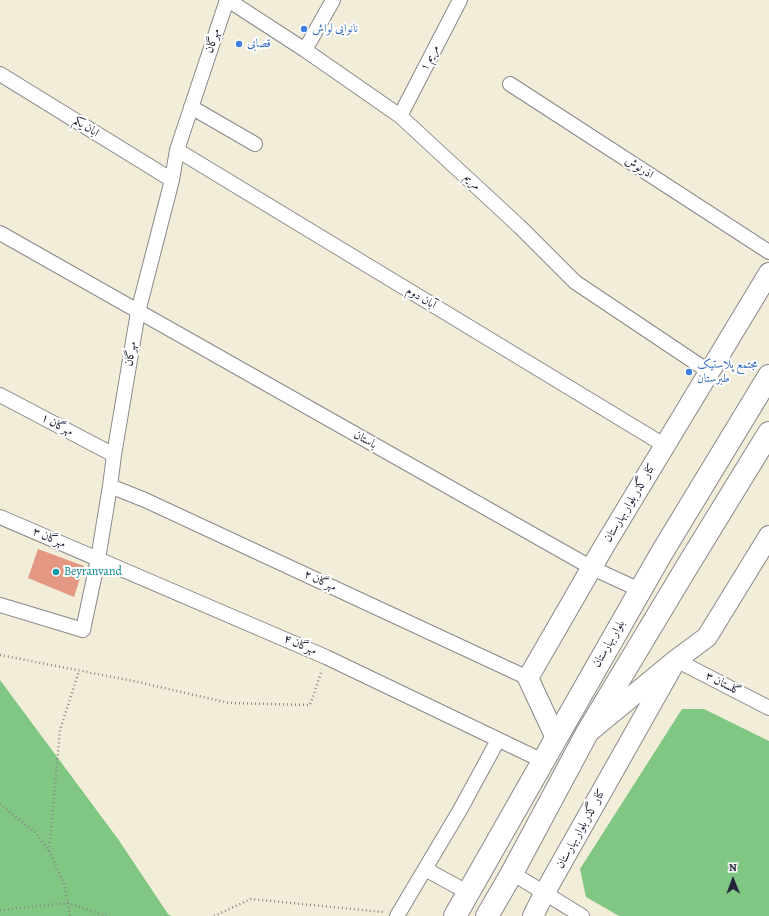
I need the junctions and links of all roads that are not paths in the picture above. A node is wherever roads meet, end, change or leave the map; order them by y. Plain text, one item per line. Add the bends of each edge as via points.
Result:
1 (228, 0) edge
2 (333, 0) edge
3 (460, 0) edge
4 (305, 50) junction
5 (0, 74) edge
6 (510, 84) dead end
7 (191, 107) junction
8 (400, 116) junction
9 (255, 144) dead end
10 (177, 150) junction
11 (172, 180) junction
12 (0, 233) edge
13 (769, 252) edge
14 (769, 273) edge
15 (138, 312) junction
16 (708, 372) junction
17 (769, 376) edge
18 (0, 395) edge
19 (769, 433) edge
20 (664, 445) junction
21 (114, 456) junction
22 (110, 486) junction
23 (0, 518) edge
24 (769, 536) edge
25 (98, 559) junction
26 (592, 568) junction
27 (640, 590) junction
28 (0, 605) edge
29 (676, 660) junction
30 (528, 678) junction
31 (769, 708) edge
32 (587, 733) junction
33 (556, 738) junction
34 (498, 740) junction
35 (543, 761) junction
36 (425, 869) junction
37 (512, 873) junction
38 (545, 892) junction
39 (468, 893) junction
40 (398, 915) edge
41 (455, 916) edge
42 (487, 916) edge
43 (533, 916) edge
44 (582, 916) edge

1 - 4 street, مریم
1 - 7 street, مهرگان
2 - 4 street
3 - 8 street, مریم ۱
4 - 8 street, مریم
5 - 11 street, ابان یکم
6 - 13 street, اذرنوش
7 - 9 street
7 - 10 street, مهرگان
8 - 16 street, مریم via 519,226 575,282
10 - 11 street, مهرگان
10 - 20 street, آبان دوم
11 - 15 street, مهرگان
12 - 15 street, باستان
14 - 16 main road, کنار گذر بلوار بهارستان
15 - 21 street, مهرگان
15 - 26 street, باستان
16 - 20 main road, کنار گذر بلوار بهارستان
17 - 27 main road, بلوار بهارستان
18 - 21 street, مهرگان ۱
19 - 32 main road
20 - 26 main road, کنار گذر بلوار بهارستان
21 - 22 street, مهرگان
22 - 25 street, مهرگان
22 - 30 street, مهرگان ۲
23 - 25 street, مهرگان ۳
24 - 29 main road, کنار گذر بلوار بهارستان via 707,637
25 - 28 street, مهرگان via 83,630
25 - 34 street, مهرگان ۴ via 326,657
26 - 27 street, باستان
26 - 30 main road, کنار گذر بلوار بهارستان
27 - 33 main road, بلوار بهارستان
29 - 31 street, گلستان ۳
29 - 32 main road, کنار گذر بلوار بهارستان
29 - 38 main road, کنار گذر بلوار بهارستان
30 - 33 main road
32 - 37 main road
33 - 35 main road, بلوار بهارستان
34 - 35 street, مهرگان ۴
34 - 36 street
35 - 39 main road, بلوار بهارستان
36 - 39 street
36 - 40 street
37 - 38 street
37 - 42 main road
38 - 43 main road, کنار گذر بلوار بهارستان
38 - 44 street
39 - 41 main road, بلوار بهارستان

